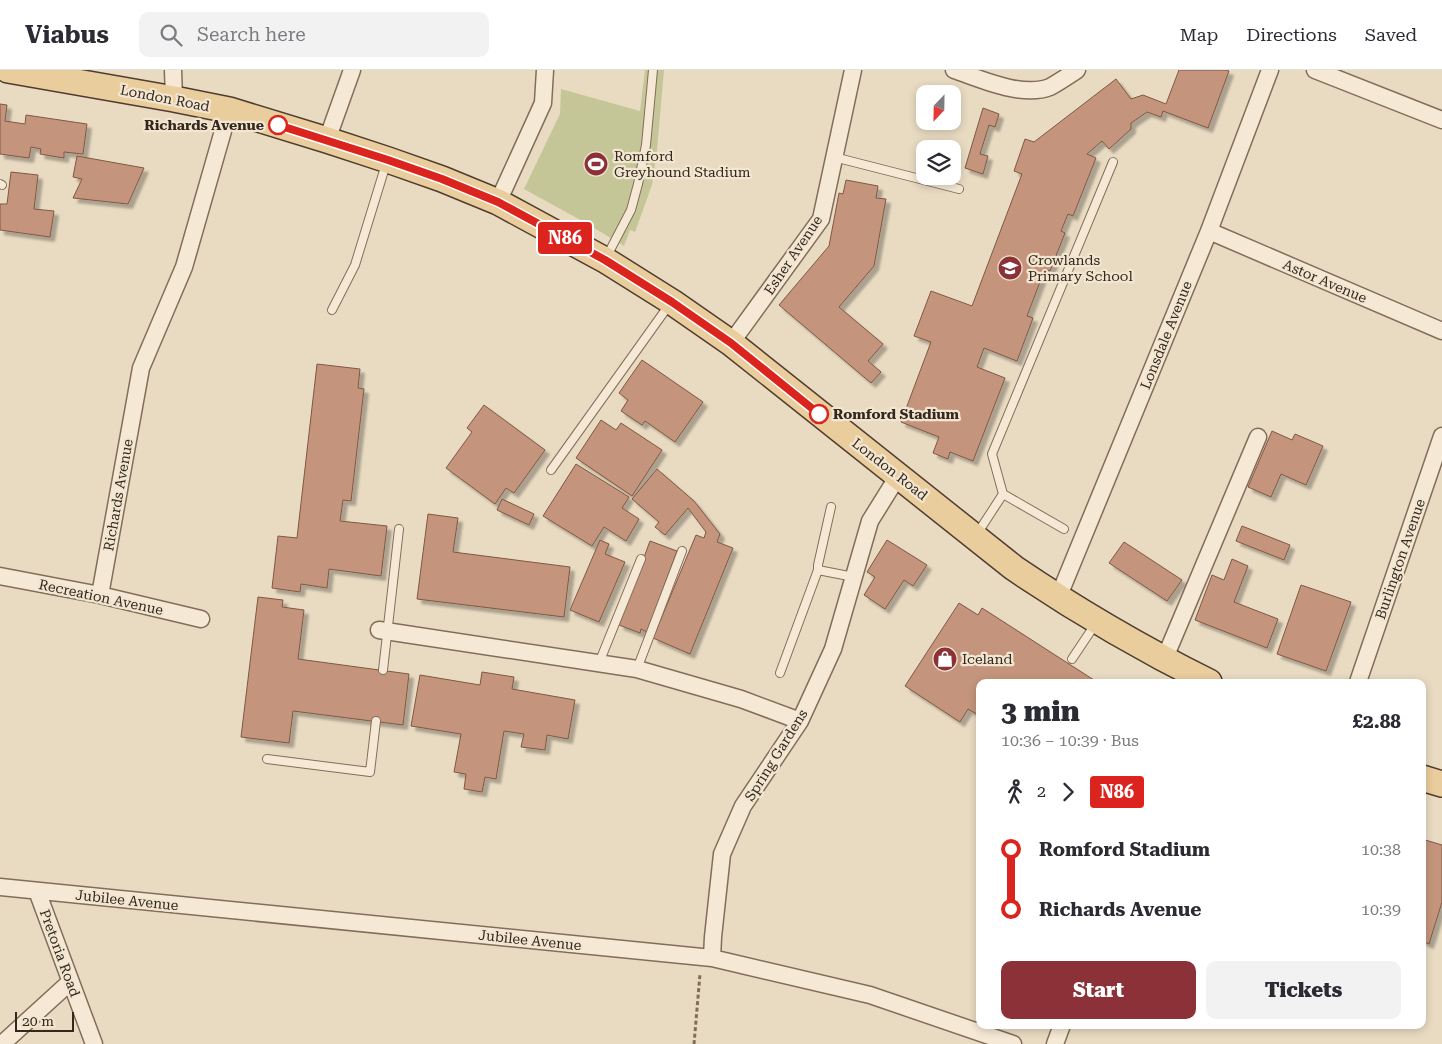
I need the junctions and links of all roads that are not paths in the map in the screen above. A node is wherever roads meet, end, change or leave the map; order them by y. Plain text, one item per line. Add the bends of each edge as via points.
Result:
1 (8, 70) edge
2 (173, 70) edge
3 (352, 70) edge
4 (545, 70) edge
5 (653, 70) edge
6 (853, 70) edge
7 (954, 70) edge
8 (1076, 70) edge
9 (1270, 70) edge
10 (1315, 70) edge
11 (174, 98) junction
12 (229, 110) junction
13 (1442, 120) edge
14 (327, 140) junction
15 (834, 157) junction
16 (388, 160) junction
17 (1113, 162) dead end
18 (959, 189) dead end
19 (498, 202) junction
20 (1209, 231) junction
21 (605, 260) junction
22 (672, 302) junction
23 (332, 310) dead end
24 (1442, 331) edge
25 (731, 343) junction
26 (1442, 436) edge
27 (1258, 437) dead end
28 (551, 470) dead end
29 (898, 476) junction
30 (1003, 494) junction
31 (831, 507) dead end
32 (399, 529) dead end
33 (1064, 529) dead end
34 (974, 538) junction
35 (682, 551) dead end
36 (641, 559) dead end
37 (818, 570) junction
38 (0, 576) edge
39 (854, 578) junction
40 (100, 596) junction
41 (1058, 598) junction
42 (201, 619) dead end
43 (1098, 621) junction
44 (383, 631) junction
45 (1072, 659) dead end
46 (1164, 660) junction
47 (599, 663) junction
48 (637, 669) junction
49 (383, 670) dead end
50 (780, 674) dead end
51 (1203, 679) edge
52 (1359, 679) edge
53 (376, 721) dead end
54 (800, 721) junction
55 (267, 759) dead end
56 (1426, 779) edge
57 (1442, 784) edge
58 (0, 888) edge
59 (37, 891) junction
60 (706, 957) junction
61 (70, 982) junction
62 (1061, 1029) edge
63 (2, 1044) edge
64 (94, 1044) edge
65 (1013, 1044) edge
66 (1055, 1044) edge

1 - 11 main road, London Road
2 - 11 street
3 - 14 street
4 - 19 street via 543,103
5 - 21 lane via 646,145 638,184 631,210
6 - 15 street, Esher Avenue
7 - 8 street via 998,85 1033,90 1048,87
9 - 20 street, Lonsdale Avenue
10 - 13 street
11 - 12 main road, London Road
12 - 14 main road, London Road
12 - 40 street, Richards Avenue via 184,267 140,368
14 - 16 main road, London Road
15 - 18 lane
15 - 25 street, Esher Avenue via 821,219
16 - 19 main road, London Road
16 - 23 lane via 355,265
17 - 30 lane via 992,454
19 - 21 main road, London Road
20 - 24 street, Astor Avenue
20 - 41 street, Lonsdale Avenue
21 - 22 main road, London Road
22 - 25 main road, London Road
22 - 28 lane
25 - 29 main road, London Road
26 - 52 street, Burlington Avenue
27 - 46 street
29 - 34 main road, London Road
29 - 39 street, Spring Gardens via 870,521
30 - 33 lane
30 - 34 lane
31 - 37 lane
32 - 44 lane
34 - 41 main road, London Road
35 - 48 lane
36 - 47 lane
37 - 39 lane
37 - 50 lane
38 - 40 street, Recreation Avenue
39 - 54 street, Spring Gardens via 833,650
40 - 42 street, Recreation Avenue
41 - 43 main road, London Road
43 - 45 lane
43 - 46 main road, London Road
44 - 47 street
44 - 49 lane
46 - 51 main road, London Road
47 - 48 street
48 - 54 street via 741,699
53 - 55 lane via 370,772
54 - 60 street, Spring Gardens via 743,806 722,854 713,937
56 - 57 main road
58 - 59 street, Jubilee Avenue
59 - 60 street, Jubilee Avenue
59 - 61 street, Pretoria Road
60 - 65 street, Jubilee Avenue via 870,996
61 - 63 street
61 - 64 street, Pretoria Road
62 - 66 street

